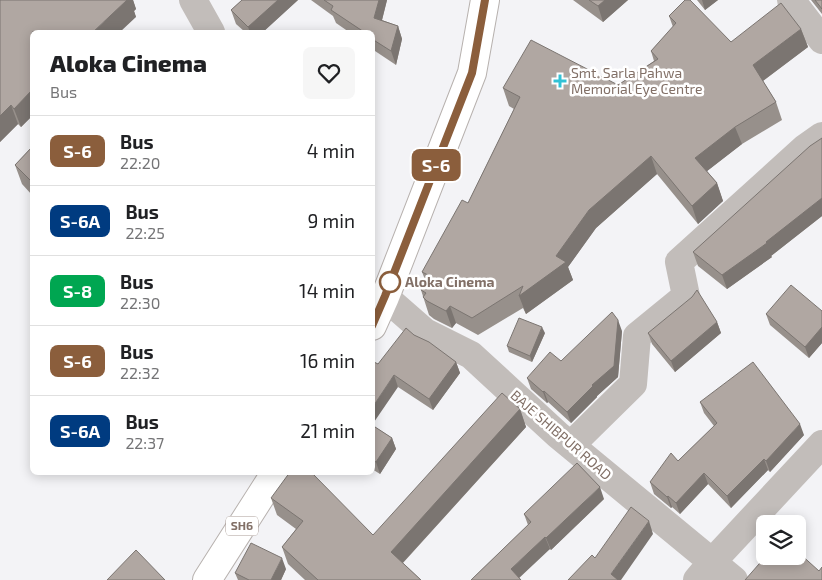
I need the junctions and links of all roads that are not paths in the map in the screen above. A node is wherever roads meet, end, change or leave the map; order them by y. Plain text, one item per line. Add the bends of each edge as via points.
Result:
1 (193, 0) edge
2 (485, 0) edge
3 (791, 0) edge
4 (209, 30) edge
5 (822, 40) edge
6 (822, 136) edge
7 (385, 296) junction
8 (375, 319) edge
9 (822, 444) edge
10 (571, 446) junction
11 (274, 475) edge
12 (704, 571) edge
13 (207, 580) edge
14 (734, 580) edge

1 - 4 street
2 - 7 main road via 472,73
3 - 5 street
6 - 10 street via 679,262 686,296 637,336 633,384
7 - 8 main road
7 - 10 street, BAJE SHIBPUR ROAD via 425,332 471,355
9 - 12 street
10 - 12 street, BAJE SHIBPUR ROAD
11 - 13 main road, SH6
12 - 14 street, BAJE SHIBPUR ROAD

